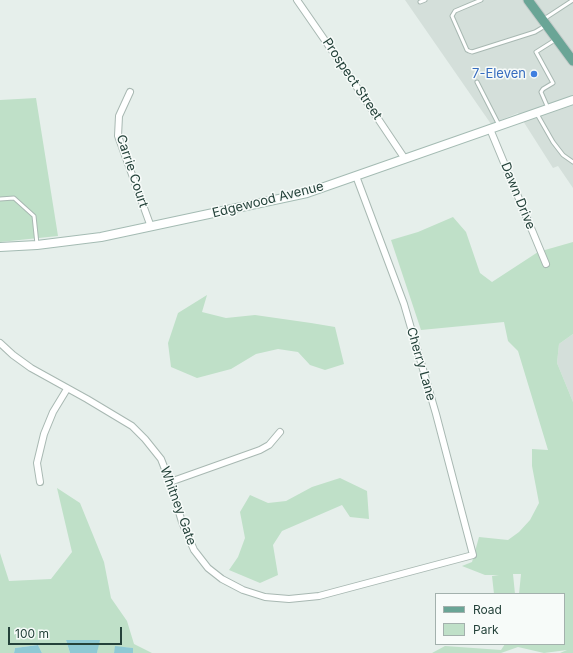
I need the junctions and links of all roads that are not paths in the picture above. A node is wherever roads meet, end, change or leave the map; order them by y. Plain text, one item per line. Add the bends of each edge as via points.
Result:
1 (297, 0) edge
2 (425, 0) edge
3 (481, 0) edge
4 (528, 0) edge
5 (573, 0) edge
6 (420, 2) dead end
7 (545, 22) junction
8 (557, 39) junction
9 (573, 62) edge
10 (477, 82) dead end
11 (130, 92) dead end
12 (573, 100) edge
13 (548, 108) junction
14 (537, 112) junction
15 (499, 125) junction
16 (490, 129) junction
17 (405, 159) junction
18 (573, 162) edge
19 (356, 176) junction
20 (0, 199) edge
21 (151, 227) junction
22 (37, 245) junction
23 (0, 247) edge
24 (546, 264) dead end
25 (0, 343) edge
26 (67, 389) junction
27 (280, 432) dead end
28 (40, 482) dead end
29 (170, 482) junction
30 (473, 555) joint

1 - 17 street, Prospect Street
2 - 6 lane
3 - 7 lane via 455,12 452,16 469,51 535,32
4 - 7 main road
5 - 7 lane
7 - 8 main road
8 - 9 main road
8 - 13 lane via 536,52 553,82 542,92
10 - 15 lane
11 - 21 street, Carrie Court via 118,116 118,136
12 - 13 main road, Edgewood Avenue
13 - 14 main road, Edgewood Avenue
14 - 15 main road, Edgewood Avenue
14 - 18 lane via 553,142 563,155
15 - 16 main road, Edgewood Avenue
16 - 17 main road, Edgewood Avenue
16 - 24 street, Dawn Drive
17 - 19 main road, Edgewood Avenue
19 - 21 main road, Edgewood Avenue via 307,193
19 - 30 street, Cherry Lane via 404,304
20 - 22 lane via 14,198 34,216
21 - 22 main road, Edgewood Avenue via 101,238
22 - 23 main road, Edgewood Avenue
25 - 26 street, Whitney Gate via 31,368
26 - 28 street via 44,434 37,463
26 - 29 street, Whitney Gate via 132,426 161,459
27 - 29 street via 266,448
29 - 30 street, Whitney Gate via 194,550 208,568 243,590 265,597 289,599 319,596

